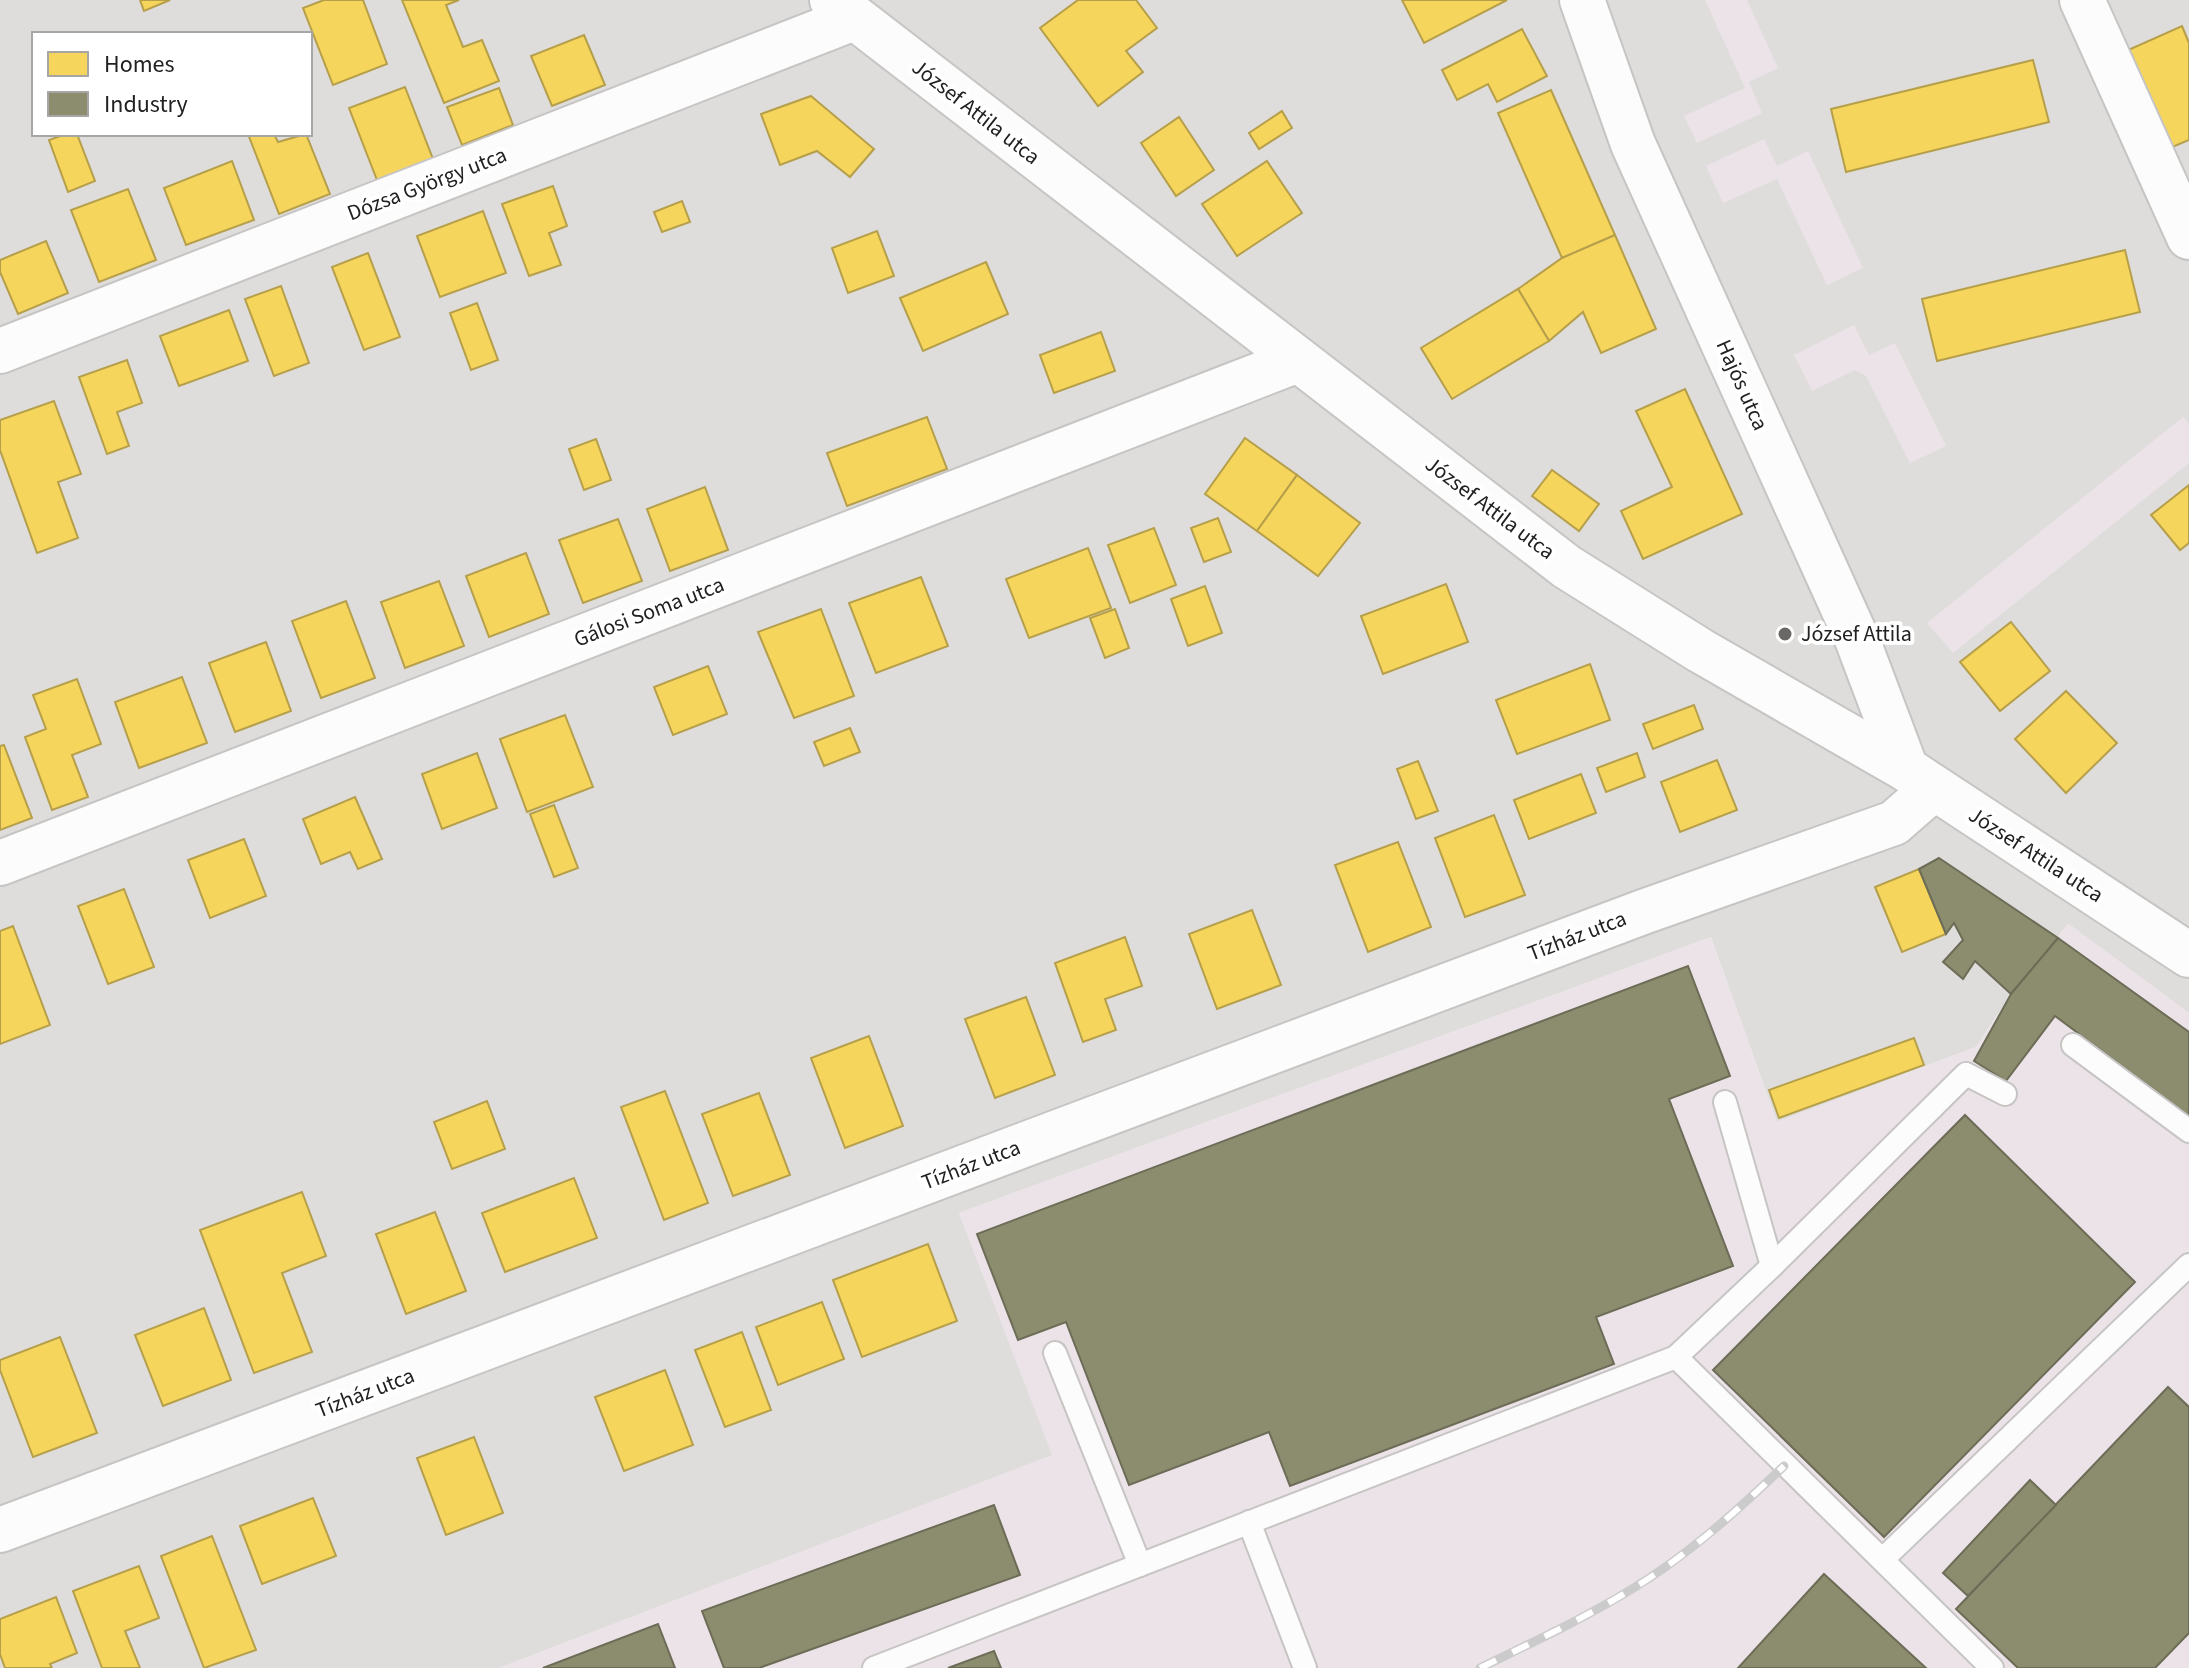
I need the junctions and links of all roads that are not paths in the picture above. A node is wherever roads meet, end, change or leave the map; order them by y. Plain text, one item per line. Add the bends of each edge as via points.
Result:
1 (1582, 0) edge
2 (2082, 0) edge
3 (843, 9) edge
4 (2189, 237) edge
5 (0, 351) edge
6 (1298, 360) junction
7 (1920, 778) junction
8 (0, 863) edge
9 (2189, 955) edge
10 (2073, 1045) dead end
11 (2005, 1094) dead end
12 (1725, 1102) dead end
13 (2189, 1131) edge
14 (2189, 1265) edge
15 (1772, 1266) junction
16 (1055, 1353) dead end
17 (1676, 1357) junction
18 (1249, 1522) junction
19 (0, 1530) edge
20 (1883, 1559) junction
21 (1140, 1565) junction
22 (874, 1668) edge
23 (1305, 1668) edge
24 (1992, 1668) edge

1 - 7 street, Hajós utca via 1633,144
2 - 4 street
3 - 5 street, Dózsa György utca
3 - 6 street, József Attila utca
6 - 7 street, József Attila utca via 1567,567
6 - 8 street, Gálosi Soma utca
7 - 9 street, József Attila utca
7 - 19 street, Tízház utca via 1894,823 1643,912
10 - 13 lane
11 - 15 lane via 1966,1074
12 - 15 lane
14 - 20 lane
15 - 17 lane
16 - 21 lane
17 - 18 lane
17 - 20 lane
18 - 21 lane
18 - 23 lane
20 - 24 lane
21 - 22 lane

